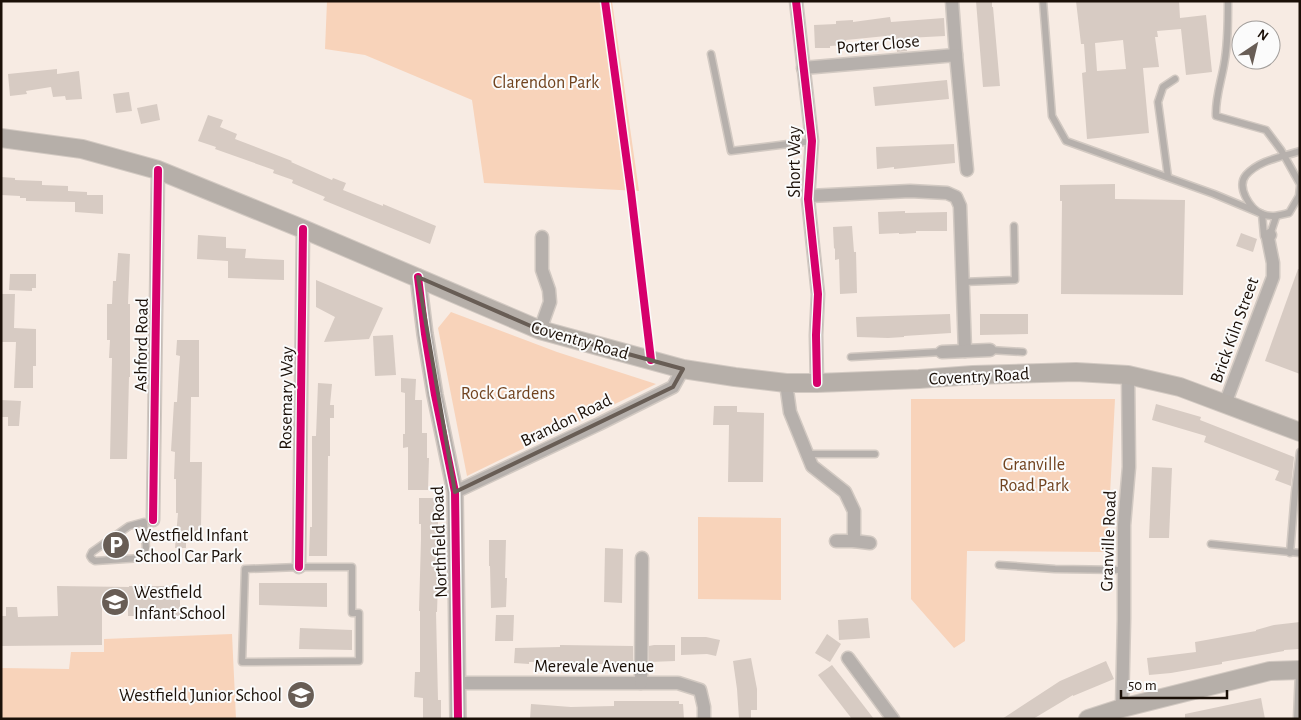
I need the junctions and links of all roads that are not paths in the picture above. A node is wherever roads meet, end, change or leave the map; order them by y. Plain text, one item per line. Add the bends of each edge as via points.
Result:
1 (796, 1) edge
2 (952, 1) edge
3 (1043, 1) edge
4 (1228, 1) edge
5 (711, 54) dead end
6 (956, 55) junction
7 (803, 68) junction
8 (1175, 79) dead end
9 (1, 138) edge
10 (812, 141) junction
11 (1300, 151) edge
12 (1285, 156) junction
13 (158, 170) junction
14 (967, 170) dead end
15 (1168, 178) junction
16 (1300, 185) edge
17 (809, 196) junction
18 (1262, 214) junction
19 (1276, 217) junction
20 (1014, 226) dead end
21 (303, 228) junction
22 (1267, 236) junction
23 (542, 237) dead end
24 (418, 277) junction
25 (962, 282) junction
26 (540, 330) junction
27 (990, 350) joint
28 (965, 351) junction
29 (942, 352) joint
30 (1023, 352) dead end
31 (851, 357) dead end
32 (683, 369) junction
33 (1128, 375) junction
34 (786, 383) junction
35 (817, 384) junction
36 (1225, 404) junction
37 (1300, 432) edge
38 (1300, 452) edge
39 (807, 454) junction
40 (875, 454) dead end
41 (455, 492) junction
42 (149, 521) junction
43 (836, 541) dead end
44 (854, 541) junction
45 (870, 543) dead end
46 (1211, 544) dead end
47 (1290, 552) junction
48 (1300, 553) edge
49 (642, 558) dead end
50 (999, 565) dead end
51 (299, 567) junction
52 (1124, 570) junction
53 (848, 658) dead end
54 (1299, 670) edge
55 (641, 683) junction
56 (457, 684) junction
57 (1122, 708) junction
58 (458, 719) edge
59 (704, 719) edge
60 (893, 719) edge
61 (1088, 719) edge
62 (1297, 719) edge

1 - 7 street, Short Way
2 - 6 street
3 - 15 lane via 1052,116 1066,141
4 - 12 lane via 1227,36 1216,116 1266,130
5 - 10 lane via 731,151
6 - 7 street, Porter Close
6 - 14 street
7 - 10 street, Short Way
8 - 15 lane via 1163,87 1158,102
9 - 13 main road, Coventry Road via 82,149
10 - 17 street, Short Way
11 - 12 lane
12 - 16 lane
12 - 18 lane via 1260,164 1242,178 1249,204
13 - 21 main road, Coventry Road
13 - 42 street, Ashford Road
15 - 18 lane
16 - 19 lane via 1299,196 1289,213
17 - 25 street via 910,191 948,193 956,197 960,206
17 - 35 street, Short Way via 818,294
18 - 19 lane
18 - 22 lane
19 - 22 lane
20 - 25 lane via 1015,280
21 - 24 main road, Coventry Road
21 - 51 street, Rosemary Way
22 - 36 street, Brick Kiln Street via 1273,277
23 - 26 street via 542,270 550,302
24 - 26 main road, Coventry Road
24 - 41 street, Northfield Road via 435,395
25 - 28 street
26 - 32 main road, Coventry Road
27 - 28 street
27 - 30 lane
28 - 29 street
29 - 31 lane
32 - 34 main road, Coventry Road
32 - 41 street, Brandon Road via 673,387
33 - 35 main road, Coventry Road via 1024,373
33 - 36 main road, Coventry Road via 1180,387
33 - 52 street, Granville Road via 1129,467
34 - 35 main road, Coventry Road
34 - 39 street via 790,412
36 - 37 main road, Coventry Road
38 - 47 lane
39 - 40 lane
39 - 44 street via 812,466 845,492 854,511
41 - 56 street, Northfield Road
42 - 42 lane via 144,530 146,548 141,558 95,561 90,556 129,526
43 - 44 street
44 - 45 street
46 - 47 lane
47 - 48 lane
49 - 55 street
50 - 52 lane
51 - 51 lane via 352,568 352,613 359,613 359,661 242,662 245,568
52 - 57 street, Granville Road
53 - 60 street
54 - 57 main road via 1270,672
54 - 62 lane
55 - 56 street, Merevale Avenue
55 - 59 street, Merevale Avenue via 678,683 700,690
56 - 58 street, Northfield Road
57 - 61 main road

